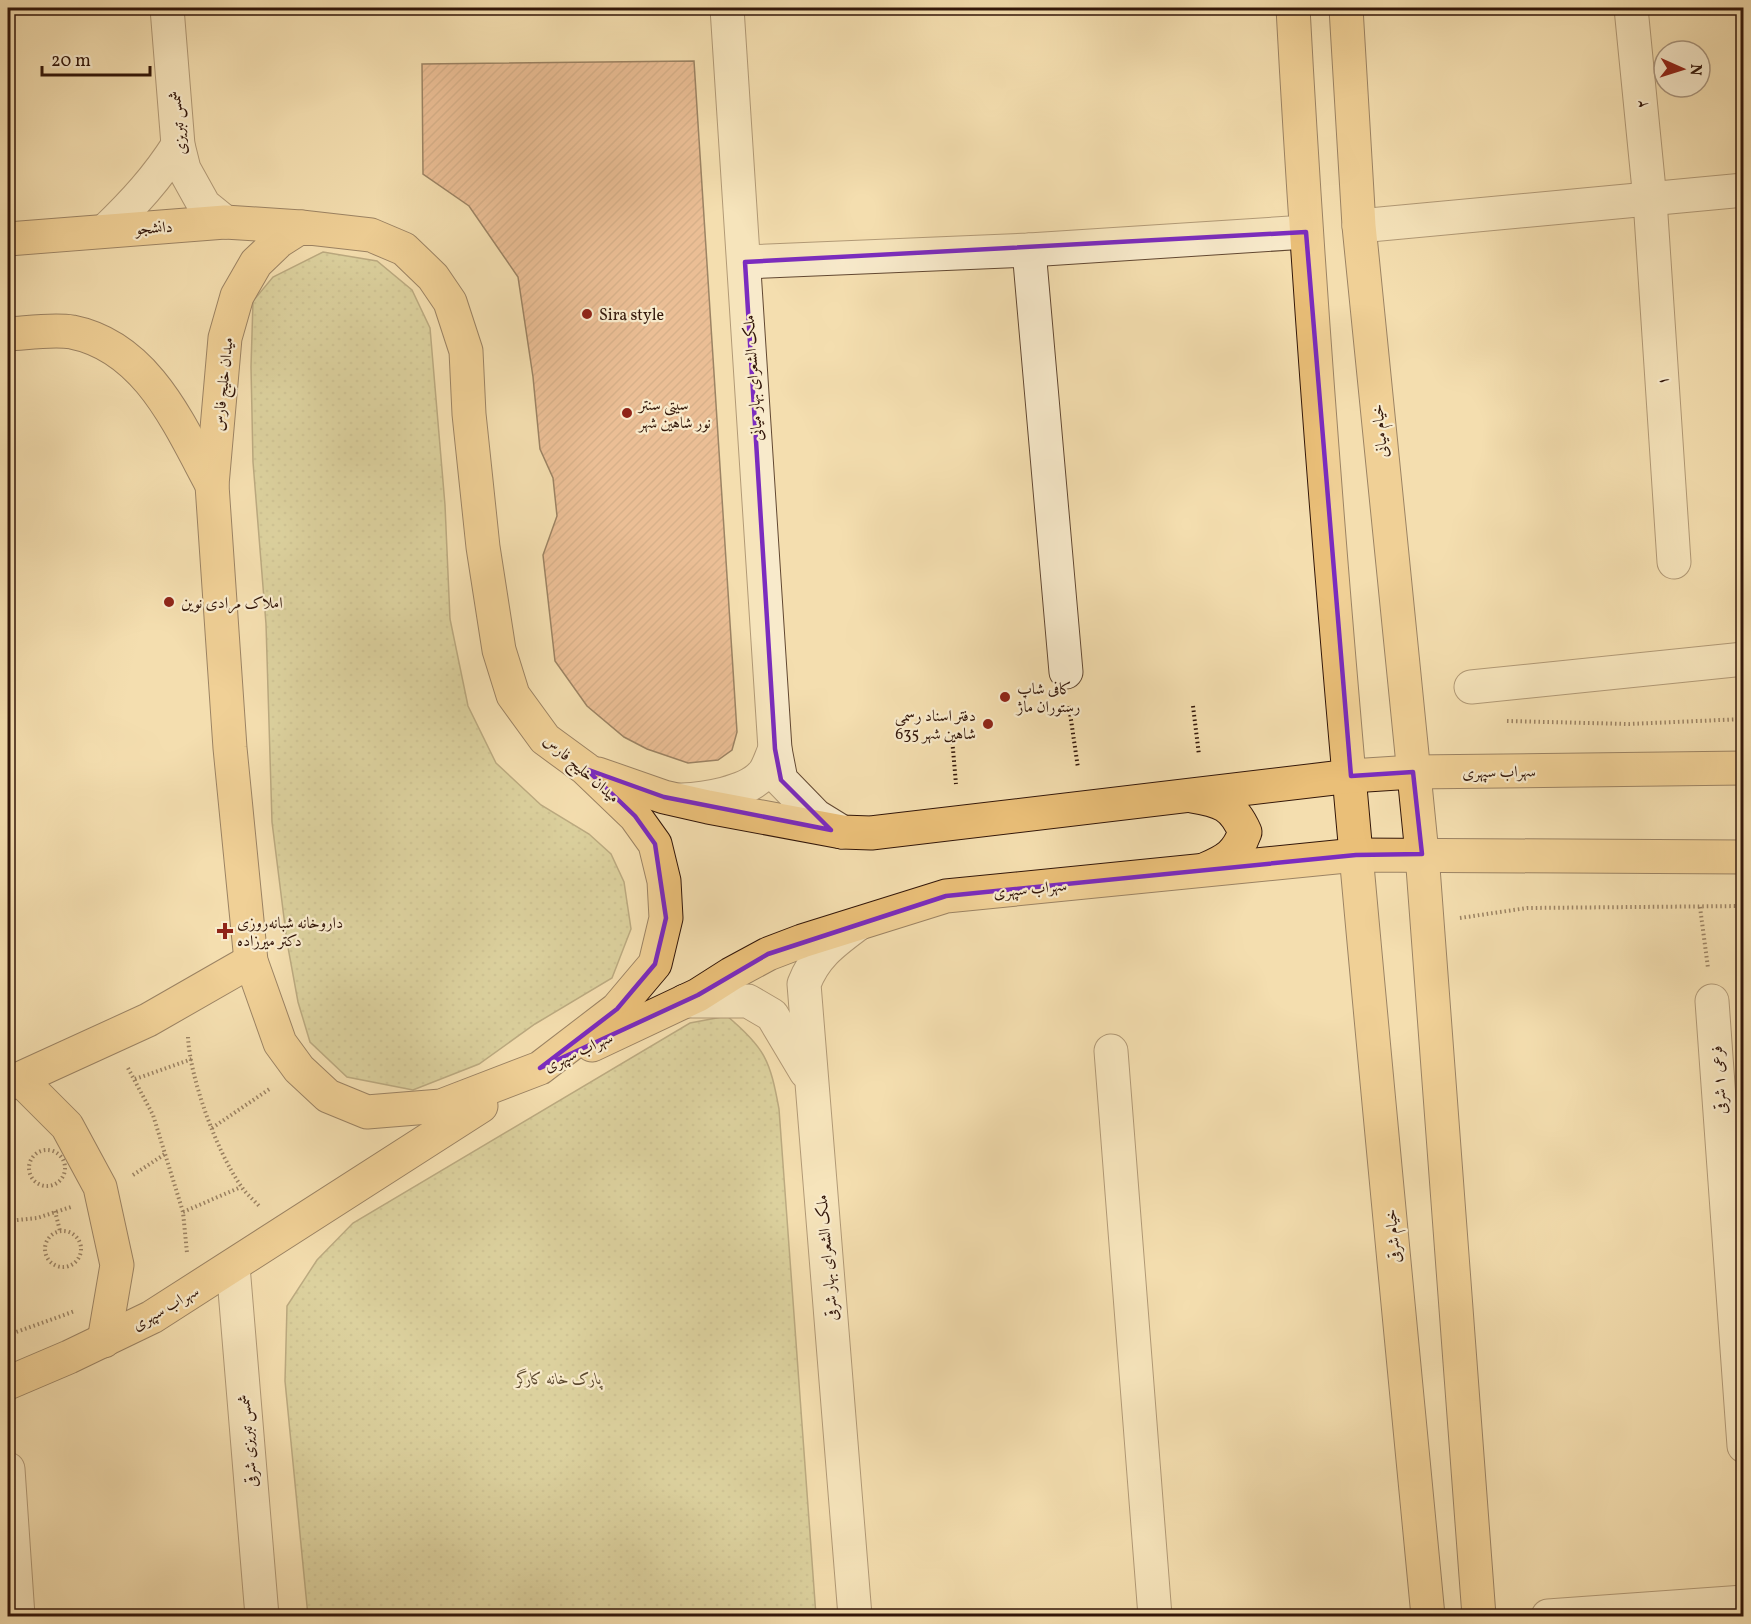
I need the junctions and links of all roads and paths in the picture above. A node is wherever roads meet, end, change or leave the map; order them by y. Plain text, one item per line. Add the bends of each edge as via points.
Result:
1 (167, 8) edge
2 (727, 8) edge
3 (1293, 8) edge
4 (1346, 8) edge
5 (1631, 8) edge
6 (178, 145) junction
7 (1743, 190) edge
8 (1650, 200) junction
9 (225, 222) junction
10 (1359, 226) junction
11 (301, 227) junction
12 (106, 230) junction
13 (1306, 232) junction
14 (8, 238) edge
15 (1029, 250) junction
16 (745, 262) junction
17 (8, 334) edge
18 (212, 485) junction
19 (1674, 562) dead end
20 (1743, 659) edge
21 (1066, 672) dead end
22 (1471, 687) dead end
23 (1193, 706) dead end
24 (1743, 719) edge
25 (1499, 721) dead end
26 (1071, 722) dead end
27 (952, 738) dead end
28 (775, 750) junction
29 (1199, 754) dead end
30 (1078, 768) dead end
31 (1743, 768) edge
32 (586, 769) junction
33 (1413, 772) junction
34 (1351, 776) junction
35 (956, 784) dead end
36 (1184, 795) junction
37 (678, 800) junction
38 (842, 832) junction
39 (1422, 854) junction
40 (1356, 855) junction
41 (1743, 857) edge
42 (1205, 870) junction
43 (1743, 906) edge
44 (1700, 907) junction
45 (859, 922) junction
46 (1427, 922) junction
47 (251, 961) junction
48 (189, 997) junction
49 (685, 1001) junction
50 (1712, 1001) joint
51 (97, 1044) junction
52 (1111, 1051) dead end
53 (192, 1059) junction
54 (540, 1068) junction
55 (299, 1069) junction
56 (135, 1079) junction
57 (811, 1080) junction
58 (14, 1081) edge
59 (212, 1128) junction
60 (241, 1187) junction
61 (101, 1194) junction
62 (55, 1210) junction
63 (183, 1212) junction
64 (8, 1221) edge
65 (290, 1227) junction
66 (60, 1232) junction
67 (233, 1266) junction
68 (191, 1293) junction
69 (83, 1308) dead end
70 (8, 1335) edge
71 (104, 1341) junction
72 (8, 1383) edge
73 (1743, 1446) edge
74 (8, 1469) edge
75 (1743, 1602) edge
76 (18, 1617) edge
77 (261, 1617) edge
78 (855, 1617) edge
79 (1155, 1617) edge
80 (1428, 1617) edge
81 (1479, 1617) edge
82 (1548, 1617) edge

1 - 6 street, شمس تبریزی
2 - 16 street, ملک الشعرای بهار میانی
3 - 13 main road
4 - 10 main road, خیام میانی
5 - 8 street, ۲
6 - 9 street, شمس تبریزی via 192,187 204,205
6 - 12 street via 153,183
7 - 8 street
8 - 10 street
8 - 19 street, ۱
9 - 11 main road, دانشجو
9 - 12 main road, دانشجو
10 - 33 main road, خیام میانی
11 - 18 main road, میدان خلیج فارس via 256,263 237,296 225,338
11 - 32 main road, میدان خلیج فارس via 371,235 404,249 433,277 450,302 466,351 478,503 500,651 513,695 546,740
12 - 14 main road, دانشجو
13 - 15 street
13 - 34 main road
15 - 16 street
15 - 21 street
16 - 28 street, ملک الشعرای بهار میانی
17 - 18 main road via 71,332 106,345 142,369 176,418
18 - 47 main road, میدان خلیج فارس via 232,772
20 - 22 street
23 - 29 path
24 - 25 path via 1629,724
26 - 30 path
27 - 35 path
28 - 37 street via 762,776 740,788 706,799
28 - 38 street, ملک الشعرای بهار میانی via 781,780 816,816
31 - 33 main road, سهراب سپهری
32 - 37 main road, سهراب سپهری
32 - 54 main road, میدان خلیج فارس via 634,816 655,844 664,880 666,918 655,964 617,1009
33 - 34 main road, سهراب سپهری
33 - 39 main road, خیام میانی
34 - 36 main road, سهراب سپهری
34 - 40 main road
36 - 38 main road, سهراب سپهری via 914,829
36 - 42 main road, سهراب سپهری via 1224,804 1236,812 1245,832 1238,850 1226,861
37 - 38 main road, سهراب سپهری
39 - 40 main road, سهراب سپهری
39 - 41 main road, سهراب سپهری
39 - 46 main road
40 - 42 main road, سهراب سپهری
40 - 80 main road, خیام شرقی
42 - 45 main road, سهراب سپهری via 946,896
43 - 44 path
44 - 46 path via 1527,908
44 - 50 path
45 - 49 main road, سهراب سپهری via 768,954
45 - 57 street, ملک الشعرای بهار شرقی via 827,947 812,964 804,984
46 - 81 main road
47 - 48 main road
47 - 55 main road, میدان خلیج فارس via 280,1043
48 - 51 main road
48 - 53 path via 188,1040
49 - 54 main road, سهراب سپهری
49 - 57 street via 748,1001 772,1015
50 - 73 street, فرعی ۱ شرقی
51 - 56 path via 130,1070
51 - 58 main road
52 - 79 street
53 - 56 path
53 - 59 path
54 - 55 main road, میدان خلیج فارس via 441,1106 367,1112 328,1096
54 - 65 main road, سهراب سپهری
55 - 59 path
56 - 63 path via 153,1115
57 - 78 street, ملک الشعرای بهار شرقی
58 - 61 main road via 67,1126
59 - 60 path
60 - 63 path
60 - 65 path via 262,1209
61 - 62 path via 73,1207
61 - 71 main road via 117,1265
62 - 64 path via 37,1218
62 - 66 path
63 - 68 path
65 - 67 main road, سهراب سپهری
66 - 66 path via 50,1236 45,1251 50,1262 65,1266 79,1257 80,1245 73,1234
67 - 68 main road, سهراب سپهری
67 - 77 street, شمس تبریزی شرقی
68 - 71 main road, سهراب سپهری
69 - 70 path
71 - 72 main road, سهراب سپهری
74 - 76 street
75 - 82 street

